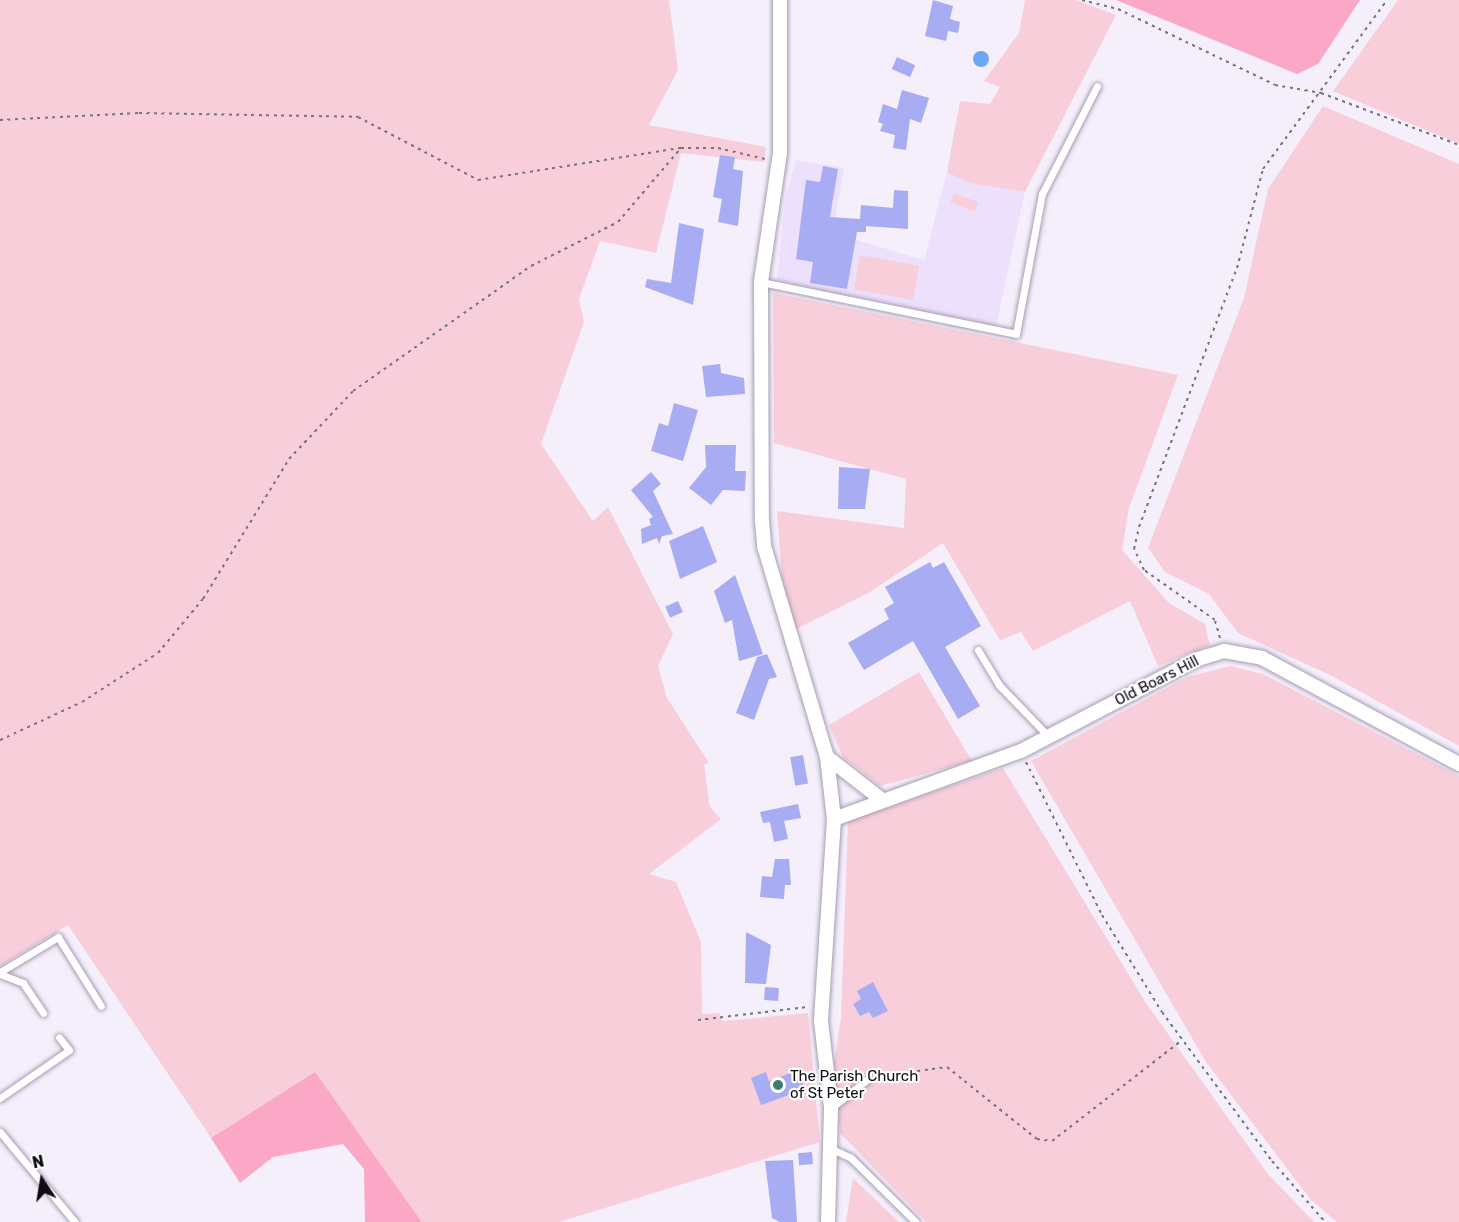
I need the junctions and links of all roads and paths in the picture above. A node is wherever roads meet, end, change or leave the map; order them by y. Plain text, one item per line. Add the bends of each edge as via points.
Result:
1 (780, 0) edge
2 (1082, 0) edge
3 (1387, 0) edge
4 (1097, 86) dead end
5 (1321, 93) junction
6 (0, 120) edge
7 (1459, 145) edge
8 (681, 148) junction
9 (779, 164) junction
10 (761, 282) junction
11 (978, 650) dead end
12 (1224, 651) junction
13 (1049, 737) junction
14 (0, 740) edge
15 (1021, 751) junction
16 (827, 757) junction
17 (1459, 764) edge
18 (882, 800) junction
19 (834, 819) junction
20 (0, 973) edge
21 (101, 1006) dead end
22 (822, 1006) junction
23 (43, 1013) dead end
24 (698, 1020) dead end
25 (59, 1037) dead end
26 (1182, 1040) junction
27 (869, 1078) joint
28 (0, 1098) edge
29 (831, 1108) junction
30 (0, 1132) edge
31 (832, 1149) junction
32 (75, 1222) edge
33 (828, 1222) edge
34 (916, 1222) edge
35 (1325, 1222) edge

1 - 9 street
2 - 5 path via 1118,9 1275,86
3 - 5 path
4 - 10 lane via 1042,194 1016,334
5 - 7 path
5 - 12 path via 1263,169 1237,268 1134,549 1144,570 1167,592 1215,620
6 - 8 path via 139,113 358,117 478,180
8 - 9 path via 718,148
8 - 14 path via 618,222 531,266 353,391 289,459 203,599 158,653 82,702
9 - 10 street
10 - 16 street via 764,546
11 - 13 lane via 999,685
12 - 13 street, Old Boars Hill
12 - 17 street via 1262,658
13 - 15 street, Old Boars Hill
15 - 18 street, Old Boars Hill
15 - 26 path via 1102,915
16 - 18 street
16 - 19 street
18 - 19 street, Old Boars Hill
19 - 22 street
20 - 21 lane via 58,937
20 - 23 lane via 23,983
22 - 24 path
22 - 29 street
25 - 28 lane via 69,1050
26 - 27 path via 1052,1141 1037,1139 1011,1114 947,1067
26 - 35 path via 1272,1161
27 - 29 lane
29 - 31 street
30 - 32 lane
31 - 33 street
31 - 34 lane via 851,1158

